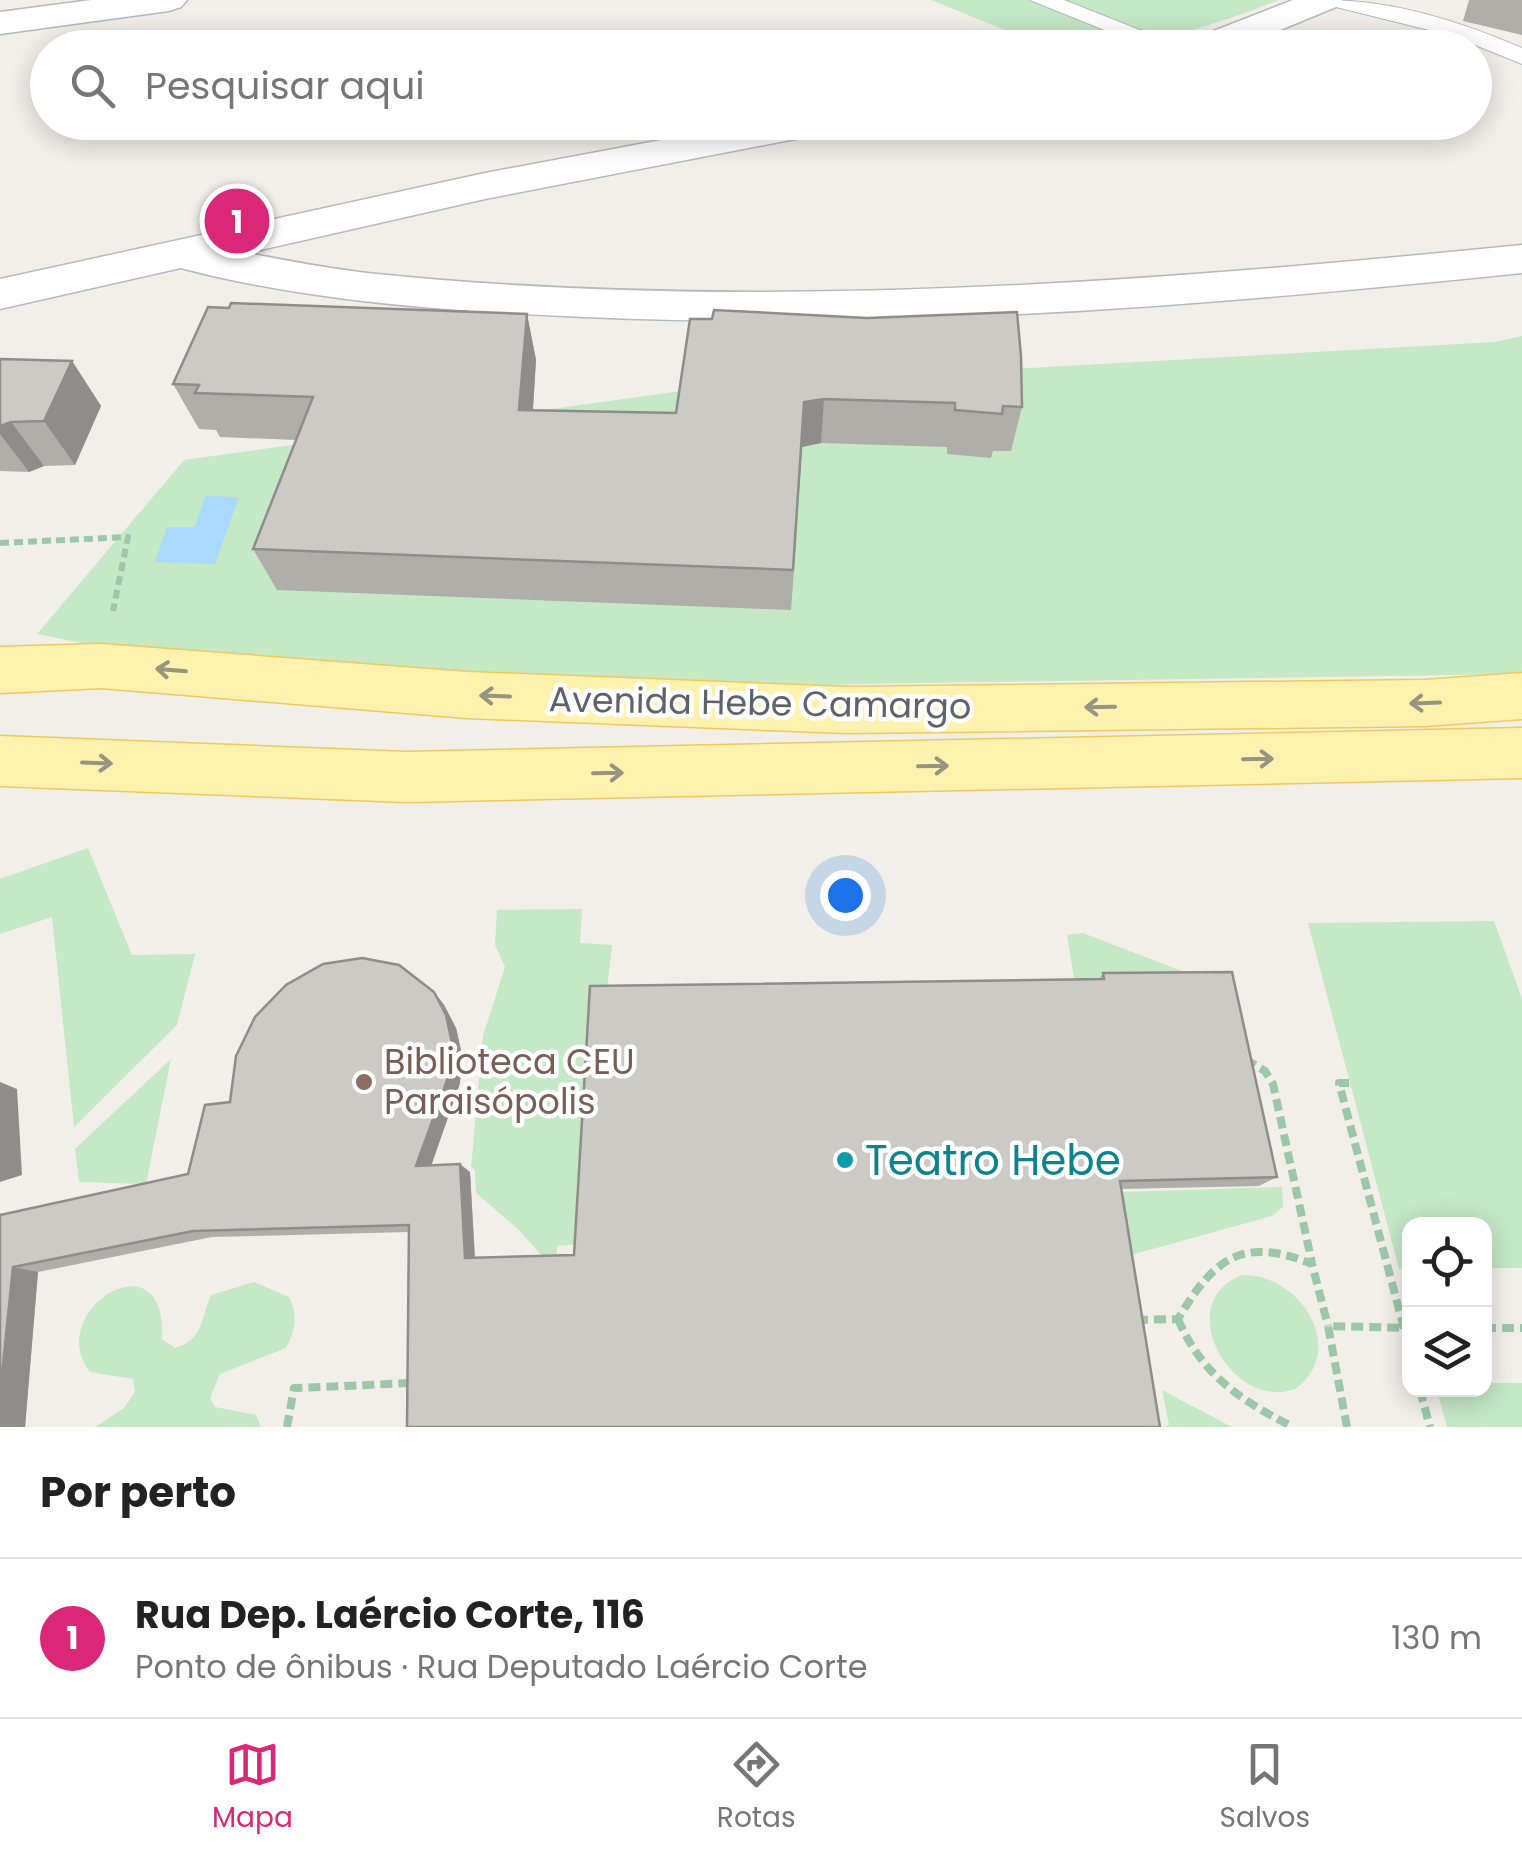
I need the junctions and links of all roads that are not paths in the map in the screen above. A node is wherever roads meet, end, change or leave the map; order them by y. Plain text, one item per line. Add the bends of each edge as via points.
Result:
1 (169, 0) edge
2 (1042, 0) edge
3 (1324, 0) edge
4 (1336, 0) edge
5 (0, 22) edge
6 (1124, 30) edge
7 (1249, 30) edge
8 (1458, 30) edge
9 (1492, 44) edge
10 (1522, 57) edge
11 (727, 140) edge
12 (188, 256) junction
13 (1522, 260) edge
14 (0, 294) edge
15 (0, 670) edge
16 (1522, 696) edge
17 (1522, 753) edge
18 (0, 761) edge

1 - 5 street
2 - 6 lane
3 - 7 street
4 - 8 lane
9 - 10 lane
11 - 12 street via 486,186
12 - 13 street via 364,286 612,305 959,306
12 - 14 street
16 -> 15 main road, Avenida Hebe Camargo via 1426,704 847,710 467,695 101,666
18 -> 17 main road, Avenida Hebe Camargo via 406,777

